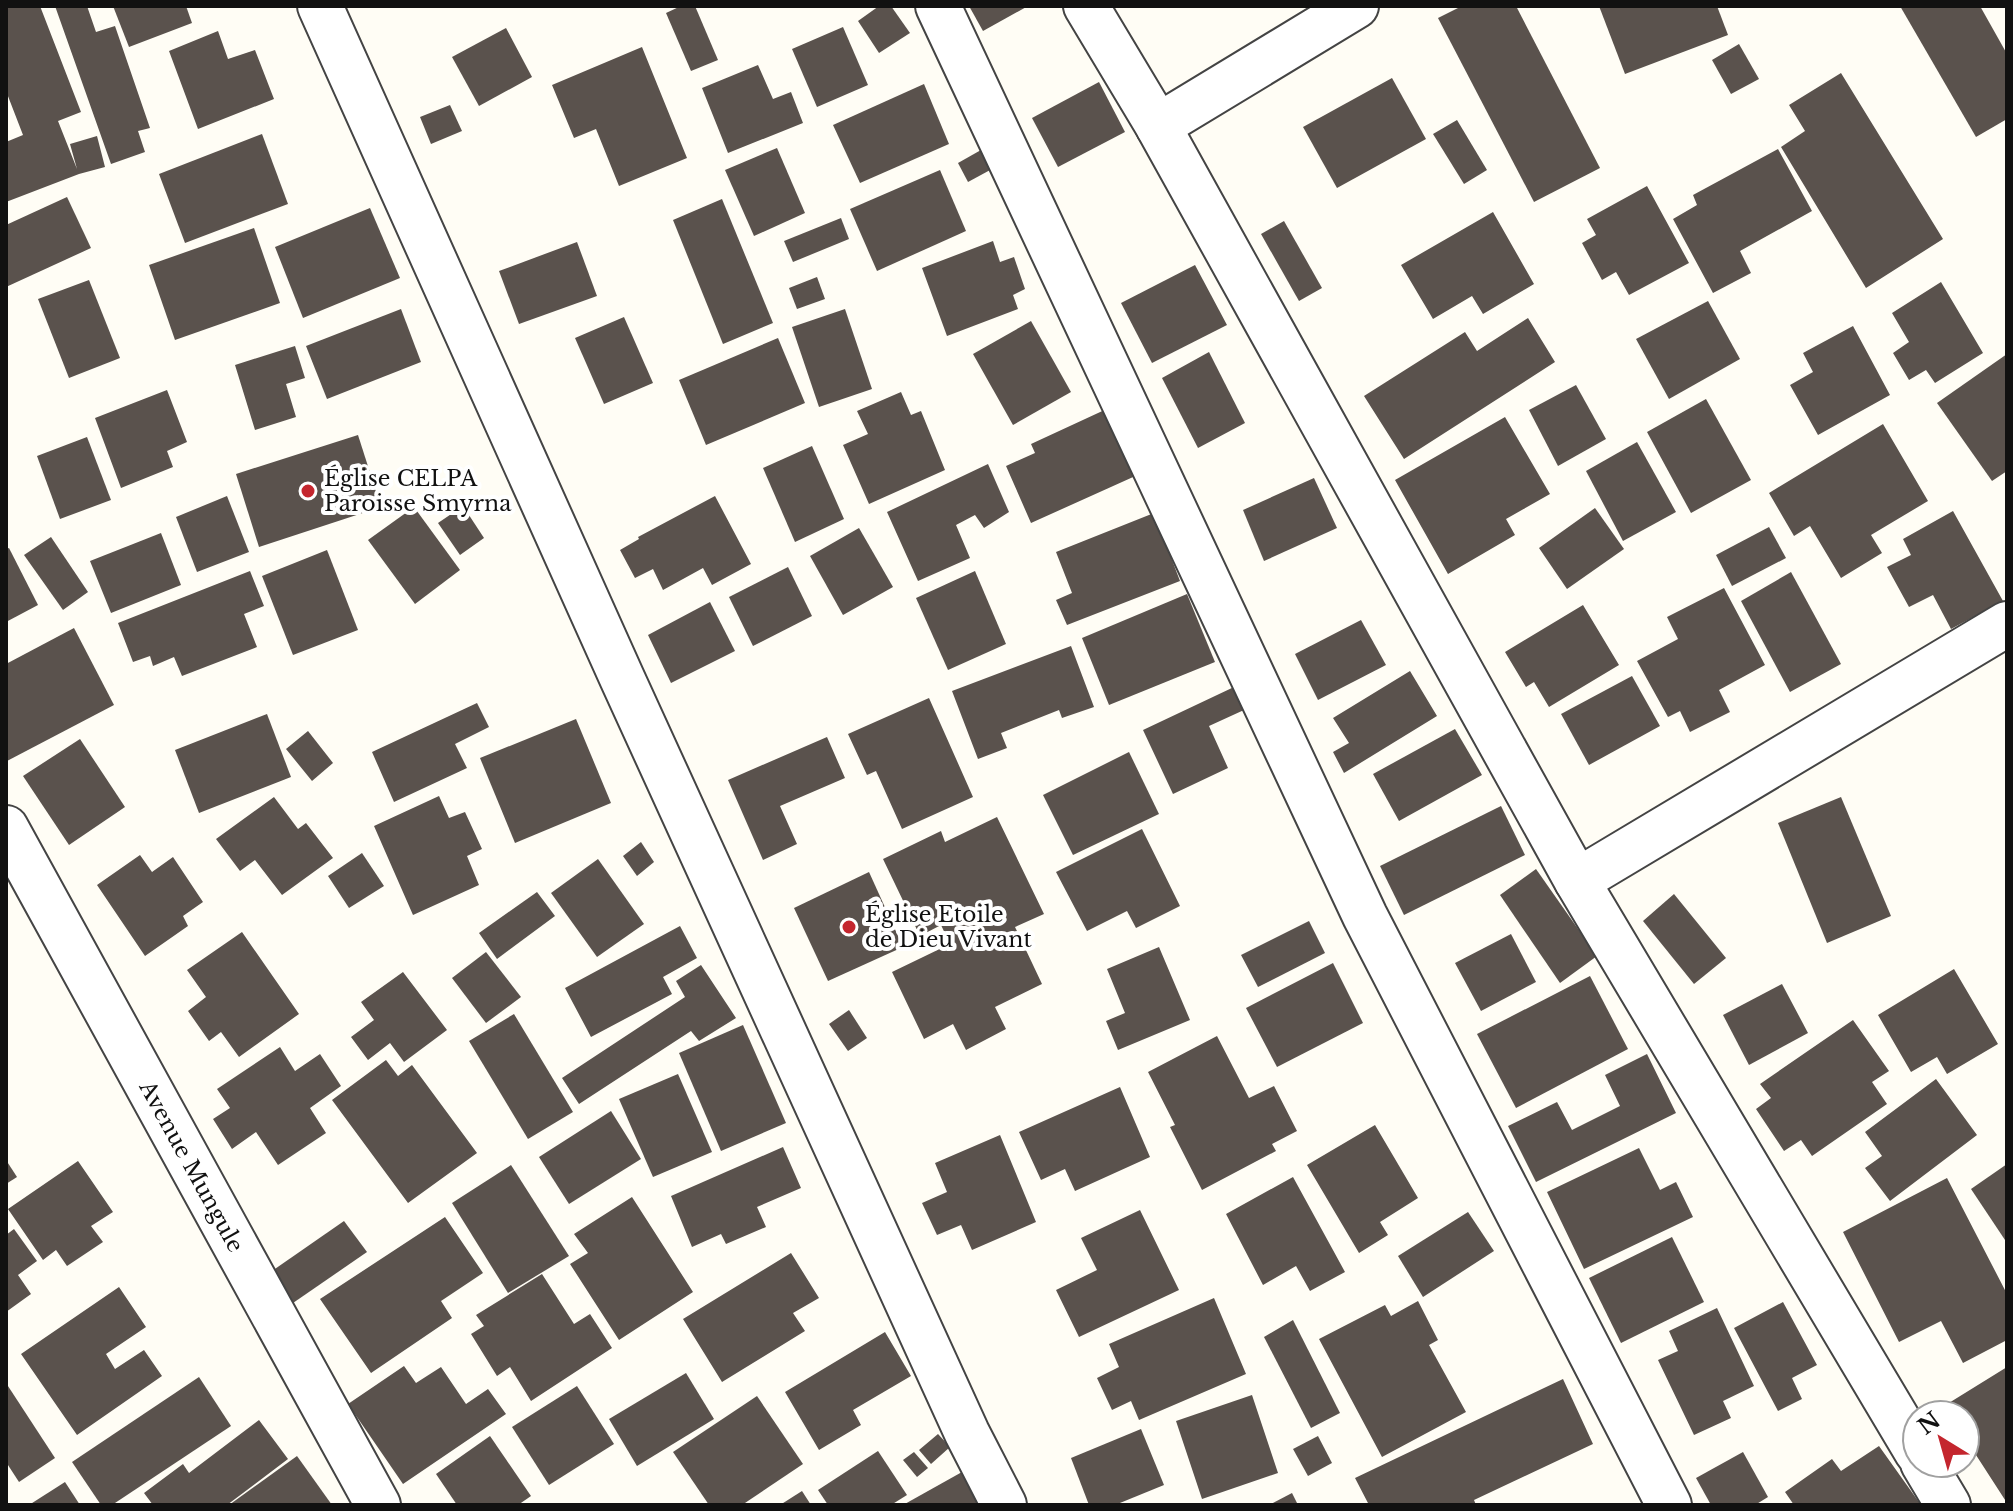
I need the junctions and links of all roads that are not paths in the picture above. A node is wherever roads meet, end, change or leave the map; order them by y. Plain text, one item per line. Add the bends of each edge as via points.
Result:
1 (320, 6) edge
2 (938, 6) edge
3 (1086, 6) edge
4 (1356, 6) edge
5 (1158, 126) junction
6 (2007, 624) edge
7 (6, 828) edge
8 (1577, 881) junction
9 (1901, 1425) edge
10 (1933, 1479) edge
11 (378, 1505) edge
12 (1004, 1505) edge
13 (1669, 1505) edge
14 (1948, 1505) edge

1 - 12 street via 662,766
2 - 13 street via 1365,916
3 - 5 street
4 - 5 street
5 - 8 street
6 - 8 street
7 - 11 street, Avenue Mungule
8 - 9 street
10 - 14 street

